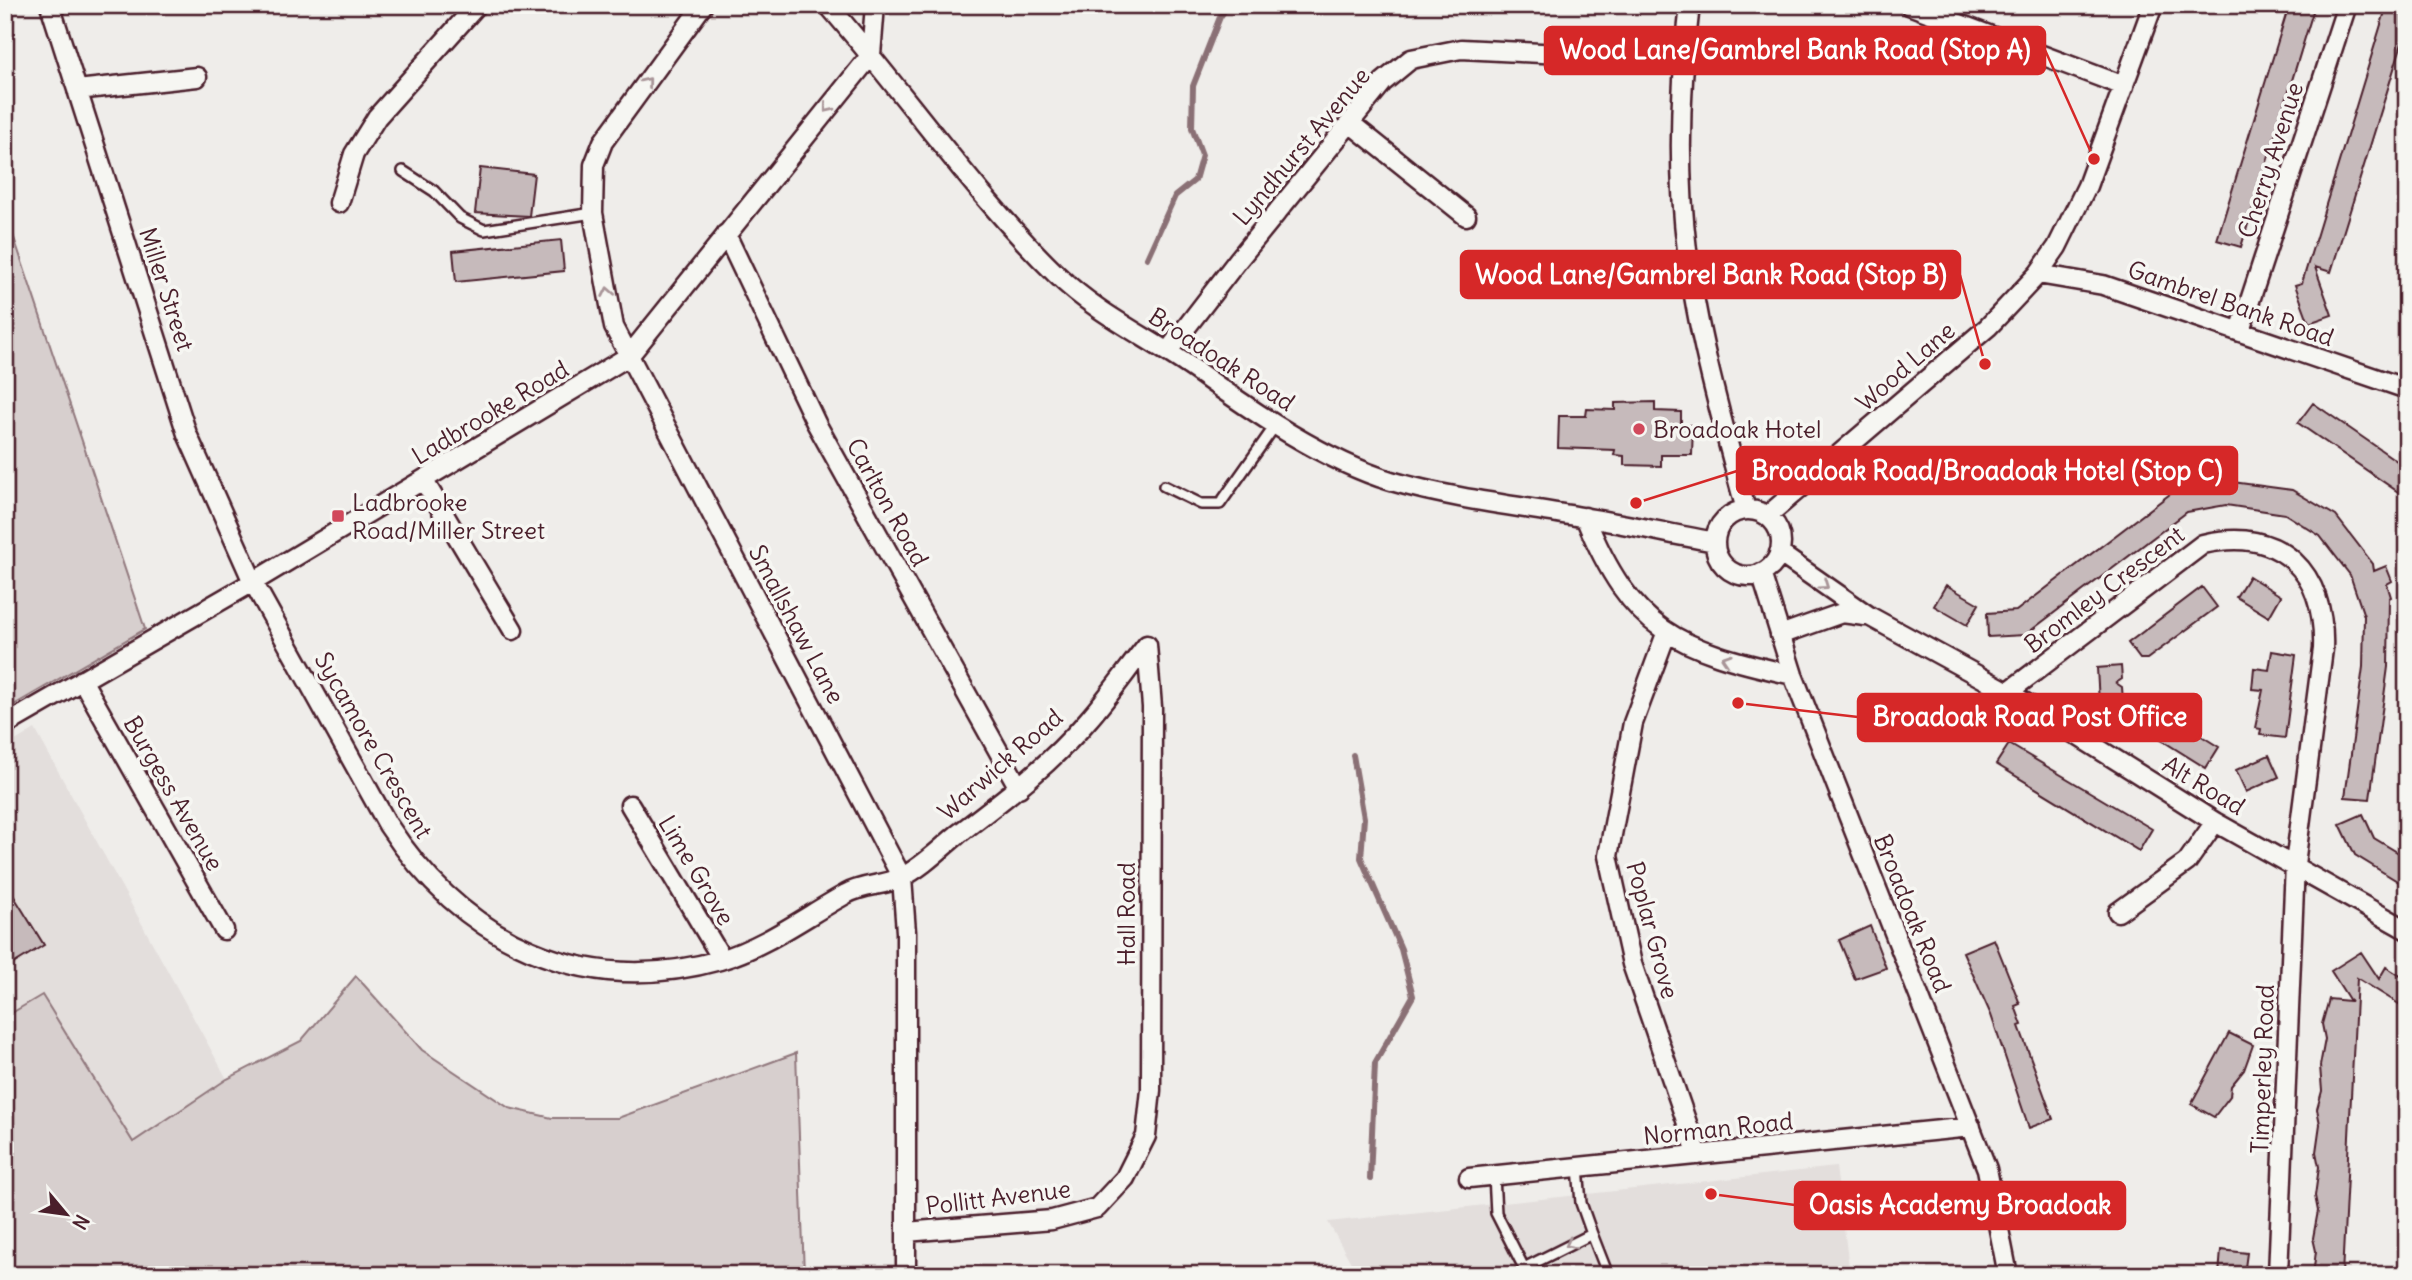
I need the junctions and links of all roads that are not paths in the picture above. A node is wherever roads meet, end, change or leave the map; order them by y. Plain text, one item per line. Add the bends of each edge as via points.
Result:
1 (50, 5) edge
2 (477, 5) edge
3 (692, 5) edge
4 (703, 5) edge
5 (828, 5) edge
6 (875, 5) edge
7 (1690, 5) edge
8 (1909, 5) edge
9 (2153, 5) edge
10 (2347, 5) edge
11 (683, 34) junction
12 (872, 55) junction
13 (1683, 60) junction
14 (197, 77) dead end
15 (2124, 86) junction
16 (76, 90) junction
17 (1350, 123) junction
18 (402, 171) dead end
19 (339, 203) dead end
20 (593, 213) junction
21 (1466, 216) dead end
22 (726, 234) junction
23 (2038, 274) junction
24 (2240, 331) junction
25 (1168, 351) junction
26 (629, 356) junction
27 (2407, 389) edge
28 (1277, 424) junction
29 (424, 481) junction
30 (1164, 485) dead end
31 (1746, 510) junction
32 (1767, 516) junction
33 (1585, 517) junction
34 (1715, 542) junction
35 (1779, 553) junction
36 (1761, 573) junction
37 (253, 582) junction
38 (1869, 617) junction
39 (513, 630) dead end
40 (1666, 634) junction
41 (1780, 635) junction
42 (1147, 645) joint
43 (1793, 675) junction
44 (82, 680) junction
45 (2008, 692) junction
46 (5, 724) edge
47 (1019, 788) junction
48 (631, 805) dead end
49 (2215, 822) junction
50 (2295, 864) junction
51 (902, 877) junction
52 (2118, 912) dead end
53 (224, 930) dead end
54 (2407, 930) edge
55 (722, 959) junction
56 (1971, 1127) junction
57 (1698, 1155) junction
58 (1577, 1167) junction
59 (1494, 1176) junction
60 (1125, 1178) joint
61 (1469, 1178) dead end
62 (906, 1232) junction
63 (1592, 1234) junction
64 (1526, 1271) edge
65 (906, 1275) edge
66 (1608, 1275) edge
67 (2008, 1275) edge
68 (2278, 1275) edge

1 - 16 street, Miller Street
2 - 19 street via 377,117 354,154
3 - 11 street, Smallshaw Lane
4 - 11 street, Smallshaw Lane
5 - 12 street, Broadoak Road
6 - 12 street
7 - 13 street
8 - 15 street
9 - 15 street, Wood Lane
10 - 24 street, Cherry Avenue
20 -> 11 street, Smallshaw Lane via 594,165 603,142
12 -> 22 street, Ladbrooke Road
12 - 25 street, Broadoak Road via 972,182 1056,274 1100,312
13 - 17 street, Lyndhurst Avenue via 1461,49 1411,60 1382,82
13 - 31 street via 1680,144 1687,250 1709,370
14 - 16 street
15 - 23 street, Wood Lane via 2087,186
16 - 37 street, Miller Street via 187,433
17 - 21 street
17 - 25 street, Lyndhurst Avenue
18 - 20 lane via 434,191 460,218 484,230
26 -> 20 street, Smallshaw Lane via 614,327
22 - 26 street, Ladbrooke Road
22 - 47 street, Carlton Road via 816,423
23 - 24 street, Gambrel Bank Road via 2103,285
23 - 32 street, Wood Lane via 1988,327
24 - 27 street, Gambrel Bank Road
25 - 28 street, Broadoak Road
26 - 29 street, Ladbrooke Road
26 - 51 street, Smallshaw Lane
28 - 30 lane via 1220,504 1201,504
28 - 33 street, Broadoak Road via 1322,451 1388,480 1460,498
29 - 37 street, Ladbrooke Road
29 - 39 street
31 - 32 street
31 - 34 street via 1721,524
32 - 35 street via 1779,533
33 - 34 street, Broadoak Road
33 - 40 street via 1614,579
34 - 36 street via 1722,563 1730,570 1750,576
35 - 36 street
35 -> 38 street, Alt Road
36 - 41 street, Broadoak Road
37 - 44 street, Ladbrooke Road
37 - 55 street, Sycamore Crescent via 388,825 412,861 442,892 495,931 550,961 604,971 647,971
38 - 41 street, Alt Road via 1843,613
38 - 45 street, Alt Road
43 -> 40 street via 1739,663
40 - 57 street, Poplar Grove via 1633,723 1608,856 1632,964
41 - 43 street, Broadoak Road
42 - 47 street, Warwick Road via 1087,721
42 - 60 street, Hall Road via 1152,708 1151,1090 1146,1136
43 - 56 street, Broadoak Road
44 - 46 street, Ladbrooke Road
44 - 53 street, Burgess Avenue
45 - 49 street, Alt Road
45 - 50 street, Bromley Crescent via 2203,544 2224,539 2249,541 2286,555 2317,592 2324,619
47 - 51 street, Warwick Road
48 - 55 street, Lime Grove
49 - 50 street, Alt Road
49 - 52 street via 2187,862
50 - 54 street, Alt Road
50 - 68 street, Timperley Road
51 - 55 street, Sycamore Crescent via 850,892 793,926
51 - 62 street, Smallshaw Lane
56 - 57 street, Norman Road
56 - 67 street, Broadoak Road via 1987,1169
57 - 58 street, Norman Road
58 - 59 street, Norman Road
58 - 63 lane via 1581,1203
59 - 61 street, Norman Road
59 - 64 lane via 1496,1213
60 - 62 street, Pollitt Avenue via 1097,1208 1063,1217
62 - 65 street, Smallshaw Lane
63 -> 64 lane
63 - 66 lane

